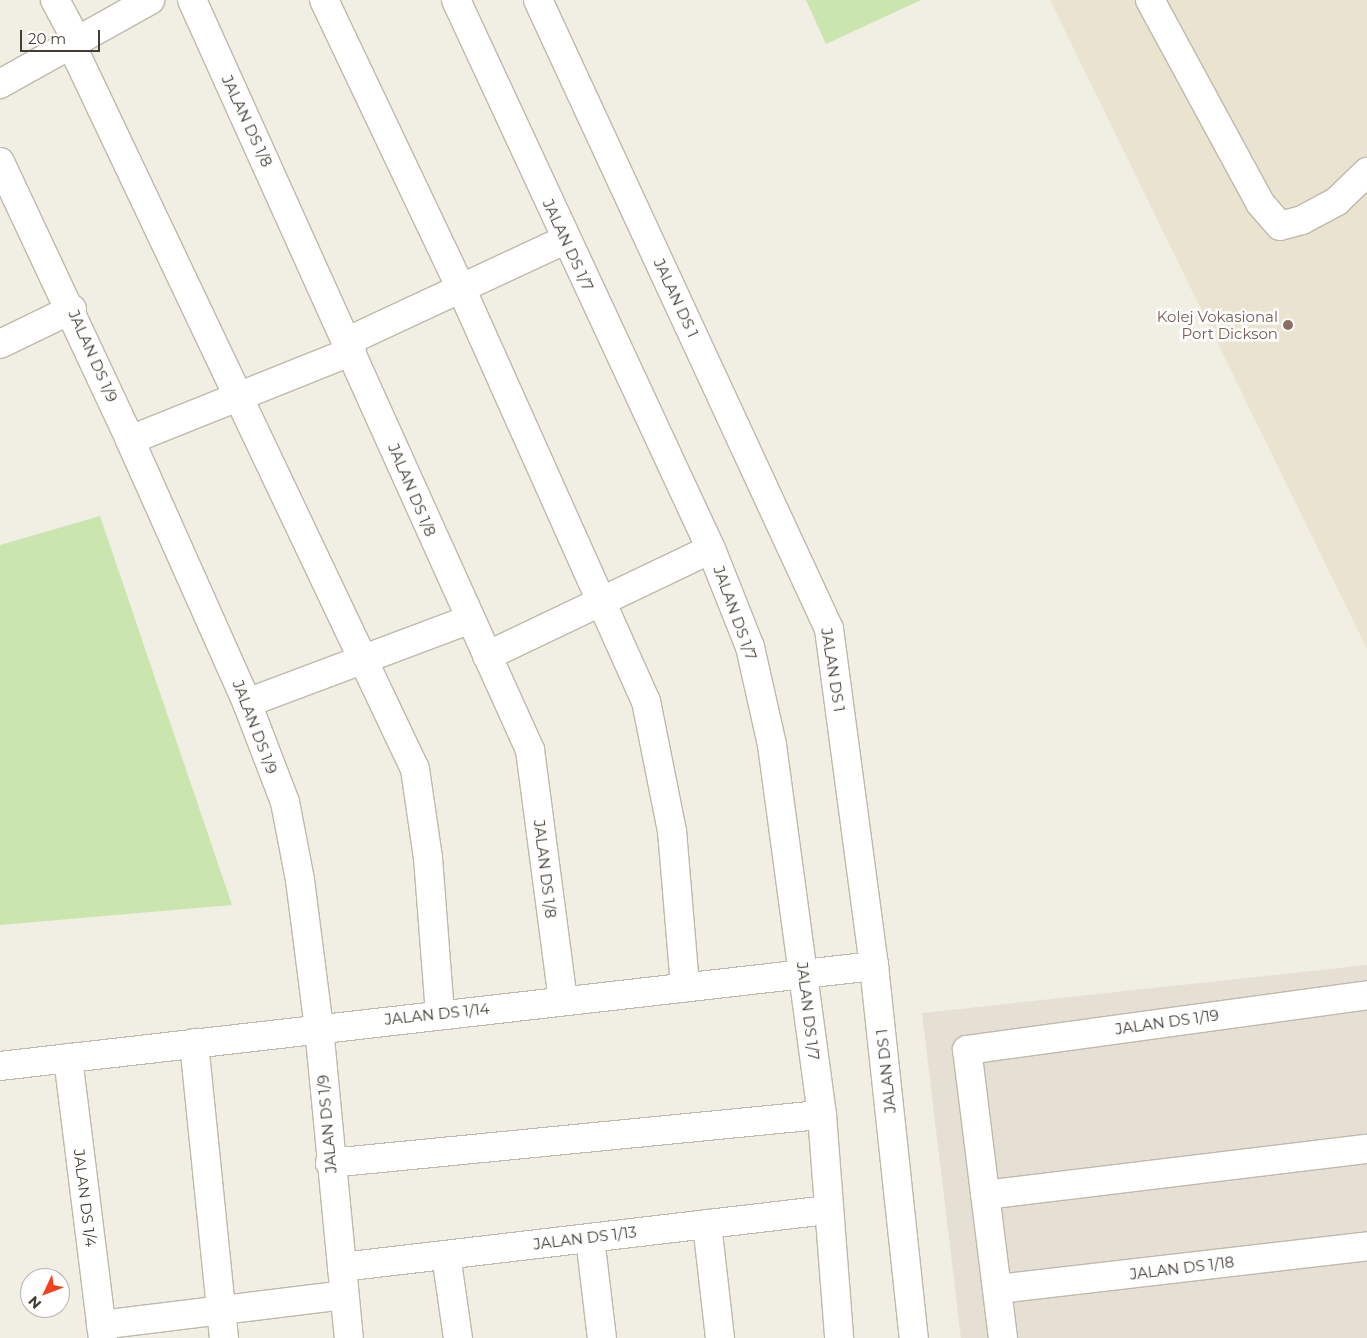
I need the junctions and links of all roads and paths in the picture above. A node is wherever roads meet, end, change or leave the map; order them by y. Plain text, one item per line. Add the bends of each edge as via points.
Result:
1 (55, 0) edge
2 (150, 0) edge
3 (192, 0) edge
4 (324, 0) edge
5 (456, 0) edge
6 (538, 0) edge
7 (1150, 0) edge
8 (74, 43) junction
9 (0, 84) edge
10 (0, 162) edge
11 (1367, 172) edge
12 (565, 240) junction
13 (461, 288) junction
14 (72, 309) junction
15 (0, 344) edge
16 (350, 346) junction
17 (239, 396) junction
18 (130, 440) junction
19 (710, 549) junction
20 (601, 601) junction
21 (468, 620) junction
22 (488, 656) junction
23 (365, 658) junction
24 (247, 703) junction
25 (874, 966) junction
26 (803, 974) junction
27 (685, 987) junction
28 (1367, 995) edge
29 (562, 1001) junction
30 (440, 1014) junction
31 (319, 1028) junction
32 (194, 1043) junction
33 (68, 1058) junction
34 (0, 1066) edge
35 (822, 1115) junction
36 (1367, 1149) edge
37 (330, 1163) junction
38 (985, 1195) junction
39 (828, 1210) junction
40 (707, 1224) junction
41 (590, 1238) junction
42 (1367, 1246) edge
43 (446, 1254) junction
44 (342, 1267) junction
45 (998, 1289) junction
46 (344, 1295) junction
47 (220, 1310) junction
48 (102, 1332) edge
49 (224, 1338) edge
50 (349, 1338) edge
51 (458, 1338) edge
52 (602, 1338) edge
53 (720, 1338) edge
54 (839, 1338) edge
55 (914, 1338) edge
56 (1003, 1338) edge

1 - 8 street
2 - 8 street
3 - 16 street, JALAN DS 1/8
4 - 13 street
5 - 12 street, JALAN DS 1/7
6 - 25 street, JALAN DS 1 via 829,629
7 - 11 street via 1260,203 1280,226 1302,220 1337,201
8 - 9 street
8 - 17 street
10 - 14 street, JALAN DS 1/9
12 - 13 street
12 - 19 street, JALAN DS 1/7
13 - 16 street
13 - 20 street
14 - 15 street
14 - 18 street, JALAN DS 1/9
16 - 17 street
16 - 21 street, JALAN DS 1/8
17 - 18 street
17 - 23 street
18 - 24 street, JALAN DS 1/9
19 - 20 street
19 - 26 street, JALAN DS 1/7 via 750,647 772,746
20 - 22 street
20 - 27 street via 646,701 672,831
21 - 22 street, JALAN DS 1/8
21 - 23 street
22 - 29 street, JALAN DS 1/8 via 530,750
23 - 24 street
23 - 30 street via 415,769 428,858
24 - 31 street, JALAN DS 1/9 via 285,802 300,880
25 - 26 street, JALAN DS 1/14
25 - 55 street, JALAN DS 1
26 - 27 street, JALAN DS 1/14
26 - 35 street, JALAN DS 1/7
27 - 29 street, JALAN DS 1/14
28 - 38 street, JALAN DS 1/19 via 967,1050
29 - 30 street, JALAN DS 1/14
30 - 31 street, JALAN DS 1/14
31 - 32 street, JALAN DS 1/14
31 - 37 street, JALAN DS 1/9
32 - 33 street, JALAN DS 1/14
32 - 47 street
33 - 34 street, JALAN DS 1/14
33 - 48 street, JALAN DS 1/4
35 - 37 street
35 - 39 street, JALAN DS 1/7
36 - 38 street
37 - 44 street, JALAN DS 1/9
38 - 45 street
39 - 40 street, JALAN DS 1/13
39 - 54 street, JALAN DS 1/7
40 - 41 street, JALAN DS 1/13
40 - 53 street
41 - 43 street, JALAN DS 1/13
41 - 52 street
42 - 45 street, JALAN DS 1/18
43 - 44 street, JALAN DS 1/13
43 - 51 street
44 - 46 street, JALAN DS 1/9
45 - 56 street
46 - 47 street
46 - 50 street, JALAN DS 1/9
47 - 48 street
47 - 49 street

